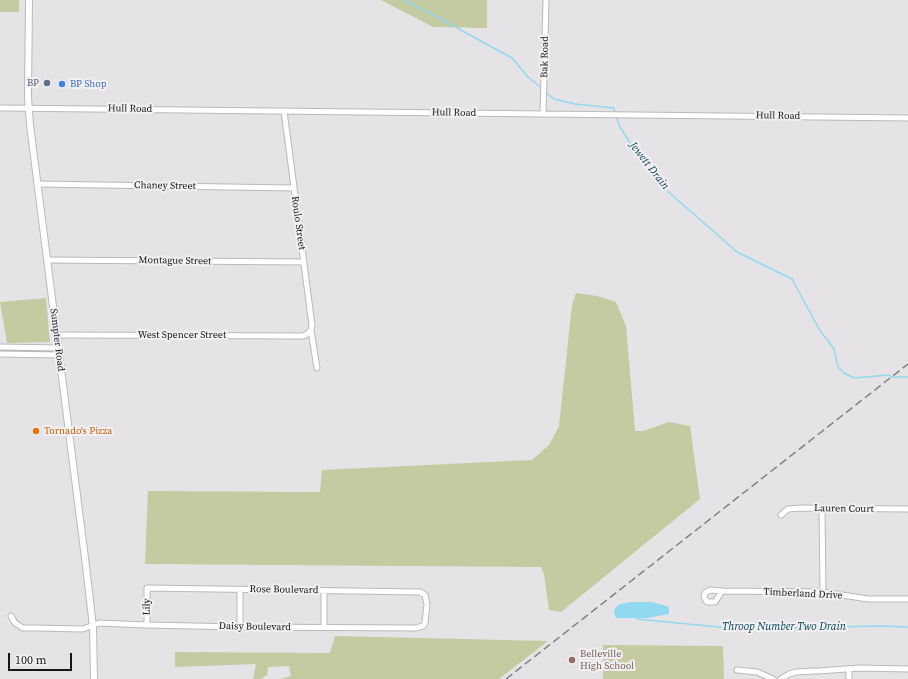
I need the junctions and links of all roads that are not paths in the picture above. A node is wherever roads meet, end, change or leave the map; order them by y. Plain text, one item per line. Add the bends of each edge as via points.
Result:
1 (29, 0) edge
2 (546, 0) edge
3 (0, 108) edge
4 (29, 108) junction
5 (284, 111) junction
6 (543, 114) junction
7 (908, 118) edge
8 (38, 184) junction
9 (293, 188) junction
10 (47, 260) junction
11 (303, 262) junction
12 (309, 332) junction
13 (56, 335) junction
14 (0, 347) edge
15 (58, 348) junction
16 (0, 354) edge
17 (59, 355) junction
18 (318, 368) dead end
19 (822, 508) junction
20 (908, 509) edge
21 (781, 515) dead end
22 (147, 588) joint
23 (240, 589) junction
24 (324, 591) junction
25 (722, 591) dead end
26 (823, 592) junction
27 (908, 599) edge
28 (11, 616) dead end
29 (147, 625) junction
30 (93, 627) junction
31 (240, 627) junction
32 (324, 627) junction
33 (418, 628) joint
34 (908, 669) edge
35 (737, 670) dead end
36 (849, 670) junction
37 (94, 679) edge
38 (773, 679) edge
39 (781, 679) edge
40 (849, 679) edge

1 - 4 street, Sumpter Road
2 - 6 street, Bak Road
3 - 4 street, Hull Road
4 - 5 street, Hull Road
4 - 8 street, Sumpter Road
5 - 6 street, Hull Road
5 - 9 street, Roulo Street
6 - 7 street, Hull Road
8 - 9 street, Chaney Street
8 - 10 street, Sumpter Road
9 - 11 street, Roulo Street
10 - 11 street, Montague Street
10 - 13 street, Sumpter Road
11 - 12 street, Roulo Street via 312,325
12 - 13 street, West Spencer Street via 302,336
12 - 18 street, Roulo Street
13 - 15 street, Sumpter Road
14 - 15 street
15 - 17 street, Sumpter Road
16 - 17 street
17 - 30 street, Sumpter Road
19 - 20 street, Lauren Court
19 - 21 street, Lauren Court via 788,509
19 - 26 street
22 - 23 street, Rose Boulevard
22 - 29 street, Lily
23 - 24 street, Rose Boulevard
23 - 31 street
24 - 32 street
24 - 33 street, Rose Boulevard via 420,592 425,595 426,617 425,623
25 - 26 street, Timberland Drive
26 - 27 street, Timberland Drive via 868,599
28 - 30 street, Daisy Boulevard via 15,623 23,628
29 - 30 street, Daisy Boulevard via 99,623
29 - 31 street, Daisy Boulevard
30 - 37 street, Sumpter Road
31 - 32 street, Daisy Boulevard
32 - 33 street, Daisy Boulevard
34 - 36 street
35 - 38 street via 757,672
36 - 39 street via 796,672
36 - 40 street

